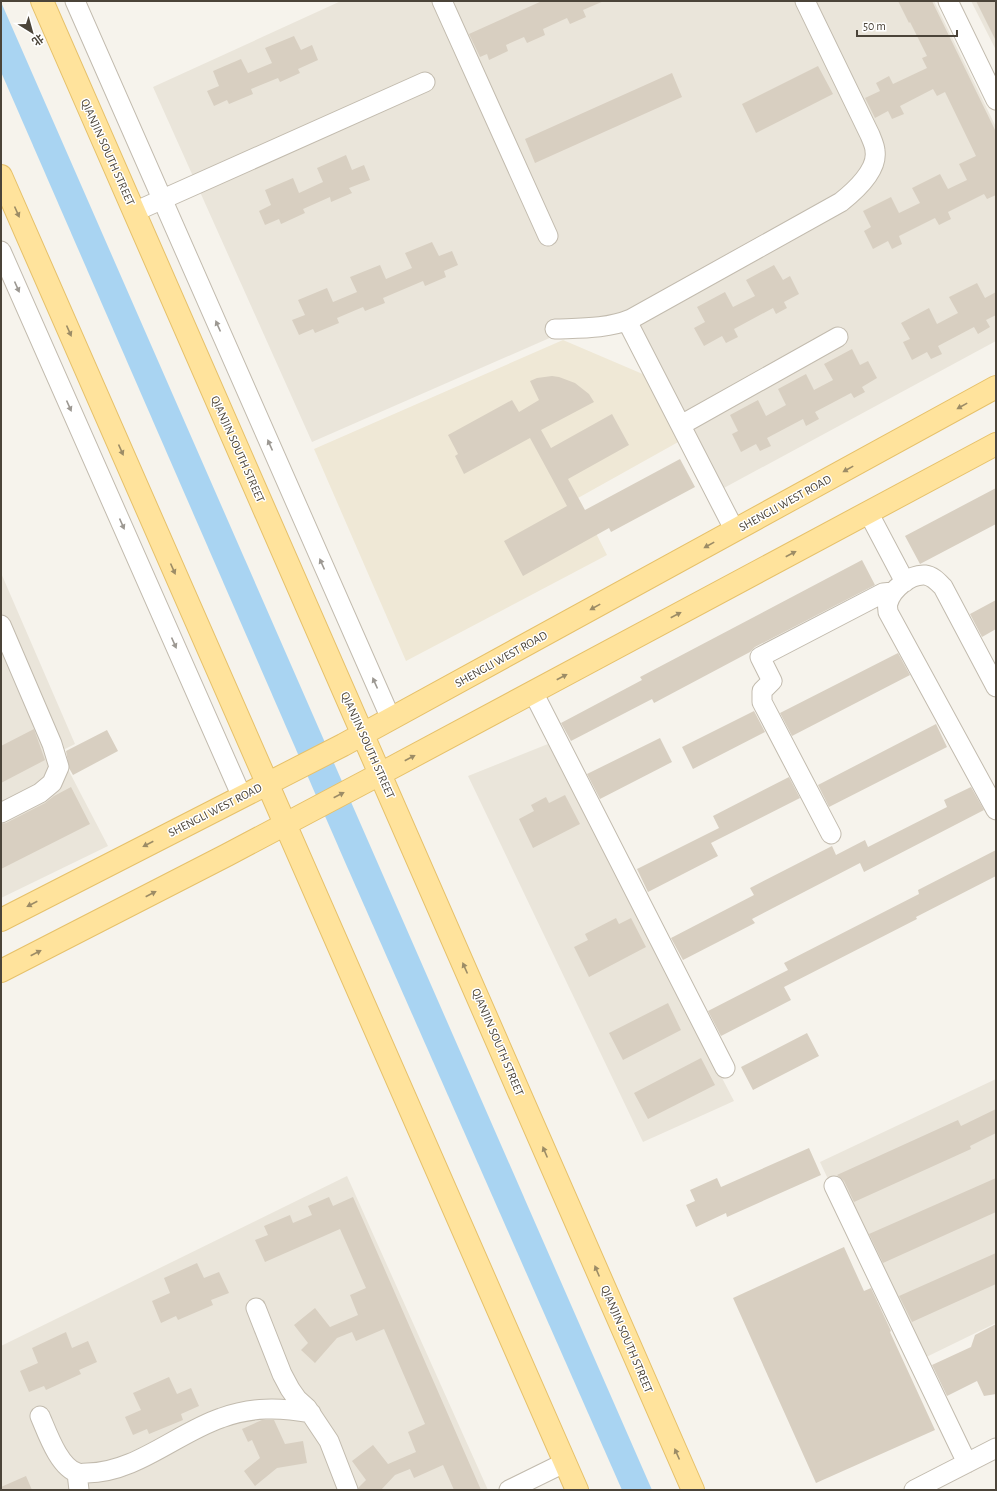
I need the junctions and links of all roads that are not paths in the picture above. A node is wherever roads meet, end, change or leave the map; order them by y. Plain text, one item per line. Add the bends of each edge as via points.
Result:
1 (42, 1) edge
2 (75, 1) edge
3 (442, 1) edge
4 (805, 1) edge
5 (948, 1) edge
6 (425, 82) dead end
7 (996, 100) edge
8 (1, 176) edge
9 (162, 199) junction
10 (134, 212) junction
11 (548, 236) dead end
12 (1, 251) edge
13 (627, 321) junction
14 (555, 329) dead end
15 (838, 337) dead end
16 (996, 388) edge
17 (681, 425) junction
18 (996, 444) edge
19 (868, 512) junction
20 (735, 531) junction
21 (899, 587) junction
22 (2, 630) edge
23 (996, 687) edge
24 (533, 692) junction
25 (390, 719) junction
26 (363, 734) junction
27 (372, 778) junction
28 (267, 784) junction
29 (242, 797) junction
30 (996, 809) edge
31 (1, 813) edge
32 (285, 824) junction
33 (831, 834) dead end
34 (1, 920) edge
35 (1, 971) edge
36 (725, 1068) dead end
37 (834, 1186) dead end
38 (256, 1308) dead end
39 (311, 1413) junction
40 (40, 1416) dead end
41 (996, 1448) edge
42 (564, 1463) junction
43 (967, 1463) junction
44 (78, 1481) edge
45 (348, 1490) edge
46 (509, 1490) edge
47 (576, 1490) edge
48 (693, 1490) edge
49 (914, 1490) edge

1 - 10 main road, QIANJIN SOUTH STREET
2 - 9 street
3 - 11 street
4 - 13 street via 870,135 875,160 869,172 841,202
5 - 7 street
6 - 9 street
8 -> 28 main road
9 - 10 street
25 -> 9 street
10 - 26 main road, QIANJIN SOUTH STREET
12 -> 29 street
13 - 14 street via 594,327
13 - 17 street
15 - 17 street
16 -> 20 main road, SHENGLI WEST ROAD
17 - 20 street
18 - 19 main road
19 - 21 street
24 -> 19 main road
20 -> 25 main road, SHENGLI WEST ROAD
21 - 23 street via 915,577 925,575 934,578 943,587
21 - 30 street via 887,604 888,612
21 - 33 street via 760,657 772,681 762,691 762,702
22 - 31 street via 52,744 59,767 52,783 40,793
27 -> 24 main road
24 - 36 street
25 - 26 main road, SHENGLI WEST ROAD
26 - 27 main road, QIANJIN SOUTH STREET
26 - 28 main road, SHENGLI WEST ROAD
32 -> 27 main road
48 -> 27 main road, QIANJIN SOUTH STREET
28 - 29 main road, SHENGLI WEST ROAD
28 - 32 main road
29 -> 34 main road, SHENGLI WEST ROAD
35 -> 32 main road
32 - 42 main road
37 - 43 street
38 - 39 street via 282,1374 297,1399
39 - 44 street via 288,1409 252,1409 222,1417 134,1461
39 - 45 street via 329,1441
40 - 44 street via 58,1456
41 - 43 street
42 - 46 street
42 - 47 main road
43 - 49 street

